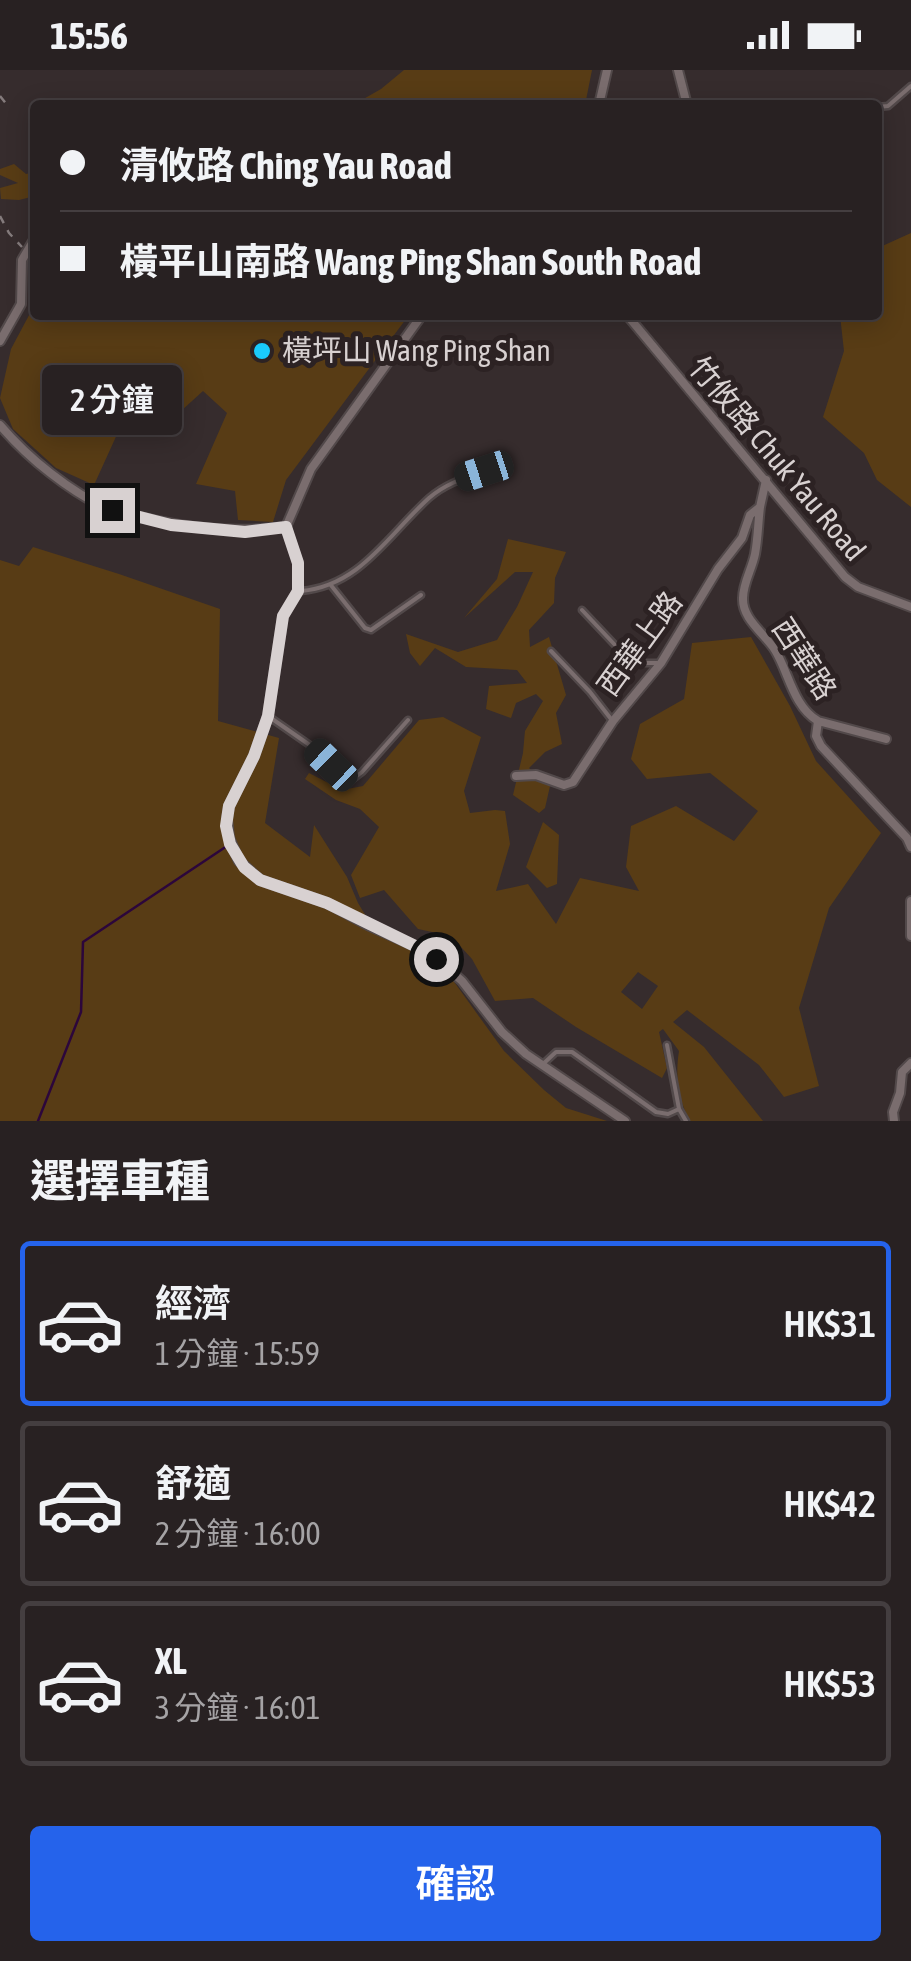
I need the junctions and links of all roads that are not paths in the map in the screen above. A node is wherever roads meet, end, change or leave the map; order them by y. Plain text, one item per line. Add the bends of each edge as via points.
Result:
1 (607, 70) edge
2 (678, 70) edge
3 (911, 86) edge
4 (600, 100) edge
5 (686, 100) edge
6 (882, 107) edge
7 (30, 245) edge
8 (418, 320) edge
9 (631, 320) edge
10 (0, 341) edge
11 (0, 425) edge
12 (484, 471) dead end
13 (766, 480) junction
14 (760, 507) junction
15 (286, 527) junction
16 (330, 584) junction
17 (298, 591) junction
18 (421, 595) dead end
19 (911, 607) edge
20 (582, 610) dead end
21 (552, 651) dead end
22 (661, 662) junction
23 (268, 716) junction
24 (408, 720) dead end
25 (613, 721) junction
26 (818, 721) junction
27 (886, 739) dead end
28 (516, 776) dead end
29 (911, 847) edge
30 (911, 902) edge
31 (911, 936) edge
32 (667, 1045) dead end
33 (911, 1063) edge
34 (542, 1065) junction
35 (679, 1109) junction
36 (625, 1121) edge
37 (686, 1121) edge
38 (894, 1121) edge

1 - 4 street
2 - 5 street
3 - 6 lane
7 - 10 street via 21,304
8 - 15 street via 310,469
9 - 13 street, 竹攸路 Chuk Yau Road
11 - 15 street via 58,478 112,510 171,525 245,532
12 - 16 lane via 431,496 377,554
13 - 14 street, 西華上路
13 - 19 street, 竹攸路 Chuk Yau Road via 845,577
14 - 22 street, 西華上路
14 - 26 street, 西華路 via 744,610
15 - 17 street via 298,563
16 - 17 lane
16 - 18 lane via 371,630
17 - 23 street via 283,616
20 - 22 lane via 632,663
21 - 25 lane
22 - 25 street, 西華上路
23 - 24 lane via 349,782
23 - 34 street via 227,812 228,838 239,861 260,880 327,903 430,954
25 - 28 street, 西華上路 via 573,782
26 - 27 street, 西華路
26 - 29 street, 西華路 via 820,746
30 - 31 street
32 - 35 lane
33 - 38 street via 902,1072
34 - 35 lane via 554,1053 569,1051 656,1112
34 - 36 street
35 - 37 lane

